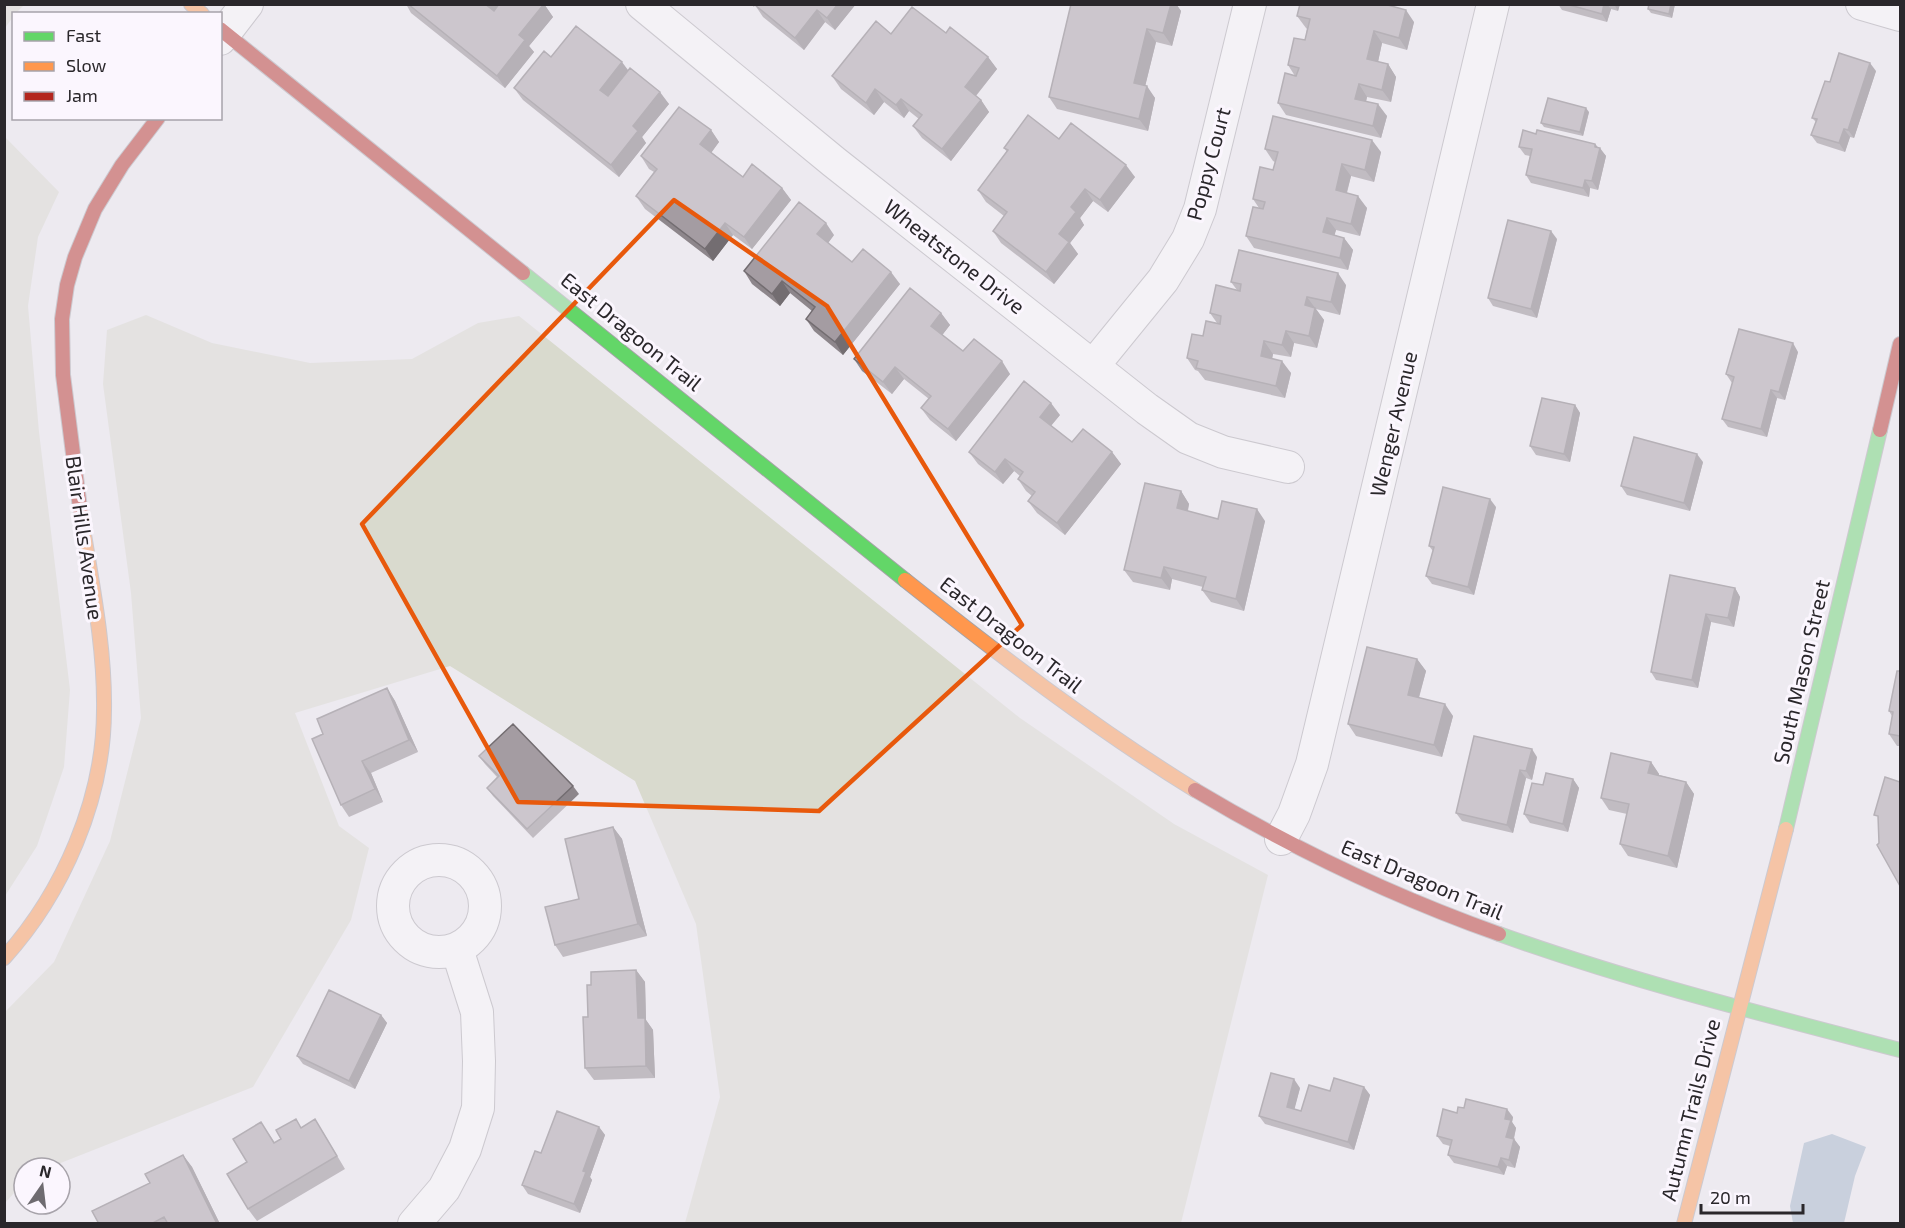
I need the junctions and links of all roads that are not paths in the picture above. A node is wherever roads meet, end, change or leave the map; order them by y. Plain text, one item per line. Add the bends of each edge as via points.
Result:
1 (247, 4) edge
2 (642, 4) edge
3 (1250, 4) edge
4 (1493, 4) edge
5 (1862, 4) edge
6 (1900, 15) edge
7 (222, 33) edge
8 (157, 120) edge
9 (1900, 344) edge
10 (1093, 366) junction
11 (1288, 467) dead end
12 (1281, 839) junction
13 (457, 949) dead end
14 (4, 958) edge
15 (1738, 1008) junction
16 (1900, 1050) edge
17 (414, 1224) edge
18 (1684, 1224) edge

1 - 7 street
2 - 10 street, Wheatstone Drive via 834,162
3 - 10 street, Poppy Court via 1200,209 1188,239 1163,280
4 - 12 street, Wenger Avenue via 1312,764
5 - 6 street
7 - 12 street, East Dragoon Trail via 1038,684 1152,764
8 - 14 street, Blair Hills Avenue via 103,192 87,223 75,255 62,319 62,376 104,685 100,763 76,843 46,906
9 - 15 street, South Mason Street via 1791,808
10 - 11 street, Wheatstone Drive via 1188,438 1223,452
12 - 15 street, East Dragoon Trail via 1398,895 1493,934
13 - 17 street via 477,1012 478,1108 465,1149 444,1189
15 - 16 street, East Dragoon Trail
15 - 18 street, Autumn Trails Drive

